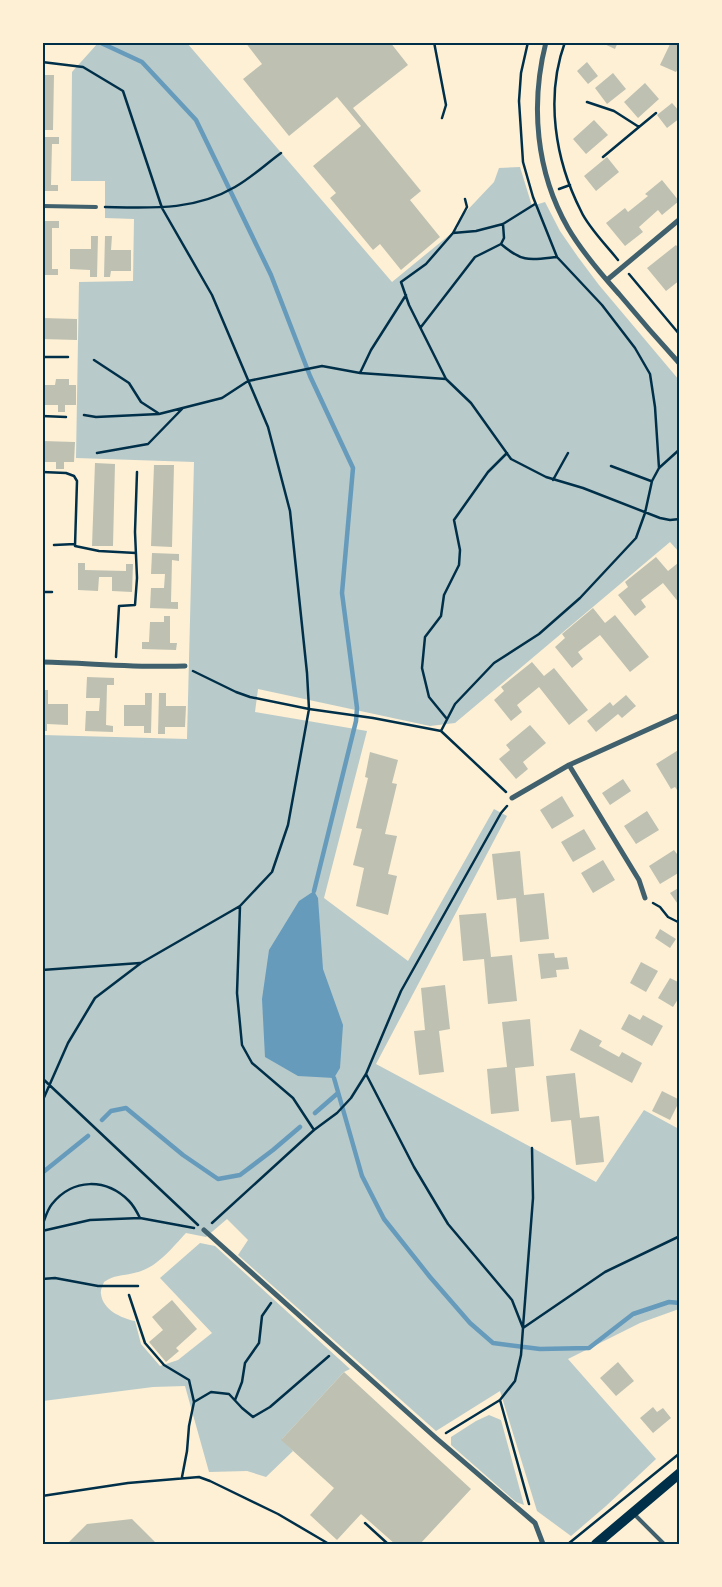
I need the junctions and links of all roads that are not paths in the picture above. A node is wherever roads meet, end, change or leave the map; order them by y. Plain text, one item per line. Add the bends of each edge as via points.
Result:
1 (546, 42) edge
2 (42, 206) edge
3 (96, 207) road end
4 (680, 219) edge
5 (607, 280) junction
6 (680, 364) edge
7 (42, 662) edge
8 (185, 666) road end
9 (680, 715) edge
10 (569, 765) junction
11 (512, 798) road end
12 (645, 898) road end
13 (204, 1230) road end
14 (680, 1473) edge
15 (632, 1512) junction
16 (543, 1544) edge
17 (596, 1544) edge
18 (664, 1544) edge

1 - 5 street via 537,121 545,174 568,227
2 - 3 lane
4 - 5 street
5 - 6 street
7 - 8 street
9 - 10 street
10 - 11 street
10 - 12 street via 639,880
13 - 16 street via 535,1523
14 - 15 main road
15 - 17 main road
15 - 18 lane

